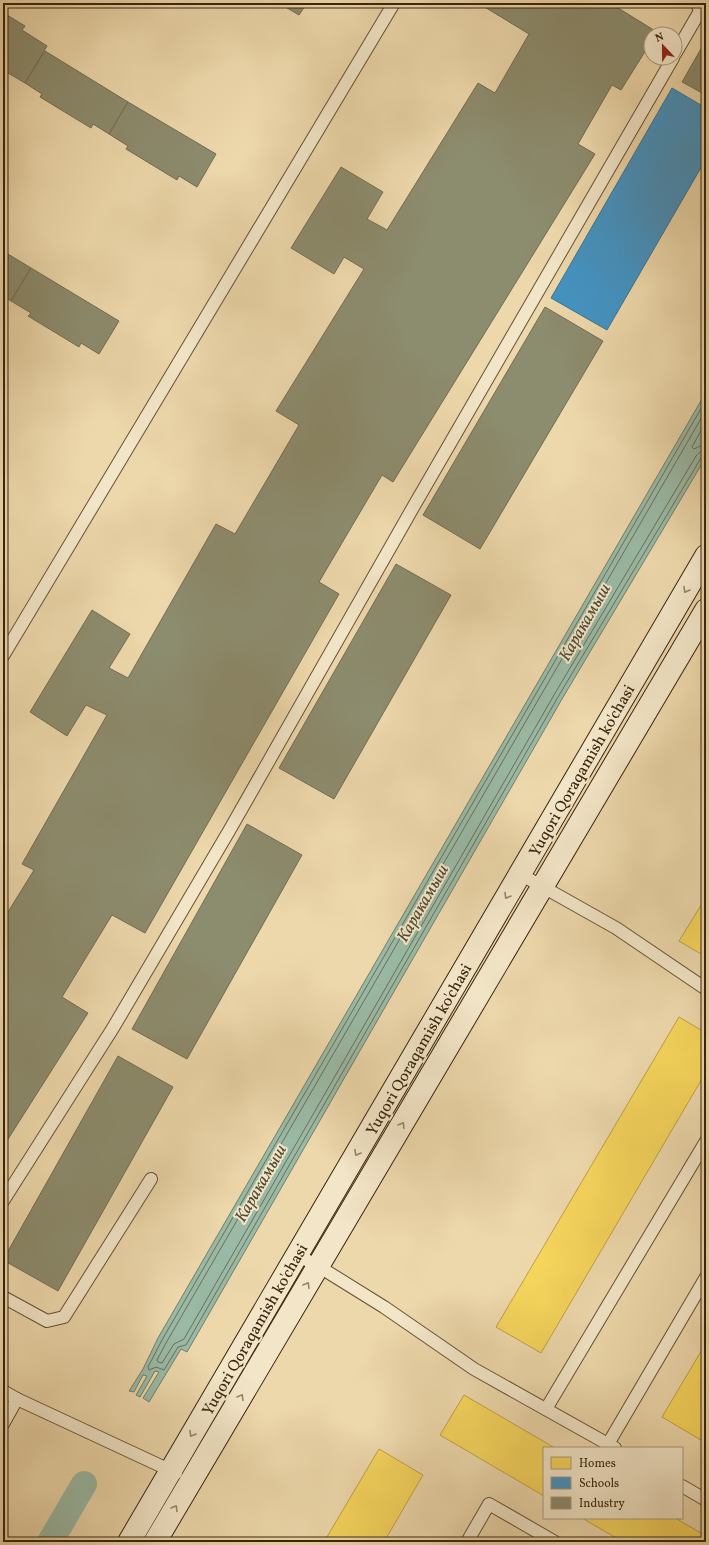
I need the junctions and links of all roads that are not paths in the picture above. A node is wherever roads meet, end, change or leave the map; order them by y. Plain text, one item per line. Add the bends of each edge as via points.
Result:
1 (394, 3) edge
2 (697, 3) edge
3 (683, 40) edge
4 (668, 66) edge
5 (706, 556) edge
6 (706, 610) edge
7 (3, 656) edge
8 (520, 874) junction
9 (542, 887) junction
10 (706, 989) edge
11 (706, 1141) edge
12 (151, 1179) dead end
13 (3, 1201) edge
14 (297, 1255) junction
15 (318, 1266) junction
16 (706, 1277) edge
17 (3, 1297) edge
18 (3, 1391) edge
19 (16, 1399) junction
20 (546, 1408) junction
21 (3, 1424) edge
22 (612, 1446) edge
23 (171, 1470) junction
24 (192, 1480) junction
25 (683, 1487) edge
26 (706, 1500) edge
27 (129, 1542) edge
28 (155, 1542) edge
29 (467, 1542) edge
30 (555, 1542) edge

1 - 7 lane
2 - 3 lane via 700,11
4 - 13 lane via 229,831 113,1028
5 -> 8 main road, Yuqori Qoraqamish ko'chasi
6 - 9 main road, Yuqori Qoraqamish ko'chasi
8 - 9 lane
8 -> 14 main road, Yuqori Qoraqamish ko'chasi
9 - 10 lane via 616,928
15 -> 9 main road, Yuqori Qoraqamish ko'chasi
11 - 20 lane
12 - 17 lane via 64,1317 47,1321
14 - 15 lane
14 -> 23 main road, Yuqori Qoraqamish ko'chasi
15 - 20 lane via 384,1307 474,1369
24 -> 15 main road, Yuqori Qoraqamish ko'chasi
16 - 22 lane
18 - 19 lane
19 - 21 lane
19 - 23 lane
20 - 22 lane
23 - 24 lane
23 - 27 main road, Yuqori Qoraqamish ko'chasi
28 -> 24 main road, Yuqori Qoraqamish ko'chasi
25 - 26 lane
29 - 30 lane via 489,1504

